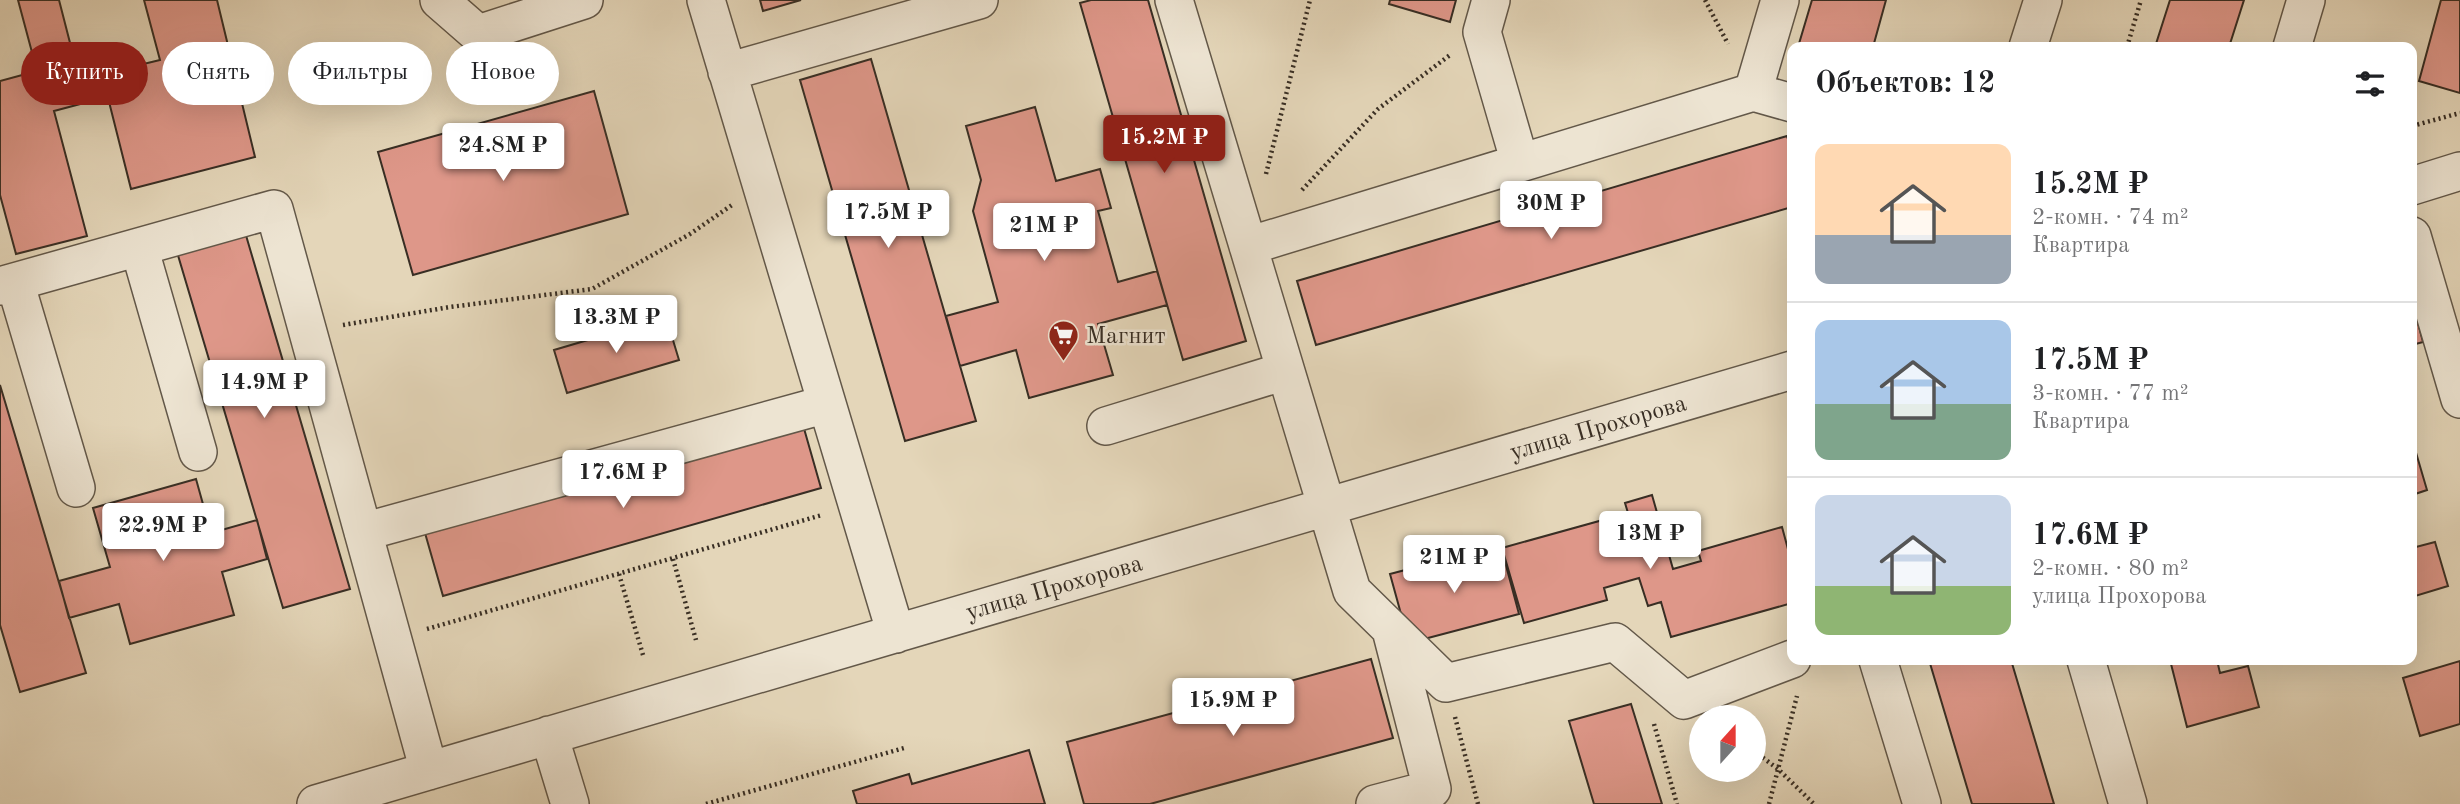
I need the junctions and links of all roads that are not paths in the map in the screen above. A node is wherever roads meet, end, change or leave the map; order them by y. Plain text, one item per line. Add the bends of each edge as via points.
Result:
1 (439, 0) edge
2 (584, 0) edge
3 (706, 0) edge
4 (979, 0) edge
5 (1174, 0) edge
6 (1780, 0) edge
7 (2043, 0) edge
8 (2306, 0) edge
9 (1486, 16) edge
10 (2030, 42) edge
11 (2293, 42) edge
12 (727, 72) junction
13 (1753, 92) junction
14 (1787, 102) edge
15 (1520, 163) junction
16 (2460, 171) edge
17 (2417, 184) edge
18 (1248, 246) junction
19 (139, 247) junction
20 (2417, 253) edge
21 (8, 284) edge
22 (1285, 371) junction
23 (1787, 373) edge
24 (2460, 399) edge
25 (827, 404) junction
26 (1105, 426) dead end
27 (198, 453) dead end
28 (76, 488) dead end
29 (1326, 507) junction
30 (363, 532) junction
31 (1391, 629) junction
32 (896, 634) junction
33 (1880, 665) edge
34 (2087, 665) edge
35 (1796, 672) edge
36 (549, 735) junction
37 (429, 771) junction
38 (316, 804) edge
39 (570, 804) edge
40 (1375, 804) edge
41 (1922, 804) edge
42 (2128, 804) edge

1 - 2 street via 478,34
3 - 12 street
4 - 12 street
5 - 18 street
6 - 13 street
7 - 10 street
8 - 11 street
9 - 15 street
12 - 25 street
13 - 14 street
13 - 15 street
15 - 18 street
16 - 17 street
18 - 22 street
19 - 21 street
19 - 27 street
19 - 30 street via 274,209
20 - 24 street
21 - 28 street
22 - 26 street
22 - 29 street
23 - 29 street, улица Прохорова
25 - 30 street
25 - 32 street
29 - 31 street via 1352,591
29 - 32 street, улица Прохорова
30 - 37 street
31 - 35 street via 1446,683 1615,642 1684,699
31 - 40 street via 1432,789
32 - 36 street, улица Прохорова
33 - 41 street
34 - 42 street
36 - 37 street, улица Прохорова
36 - 39 street
37 - 38 street, улица Прохорова

